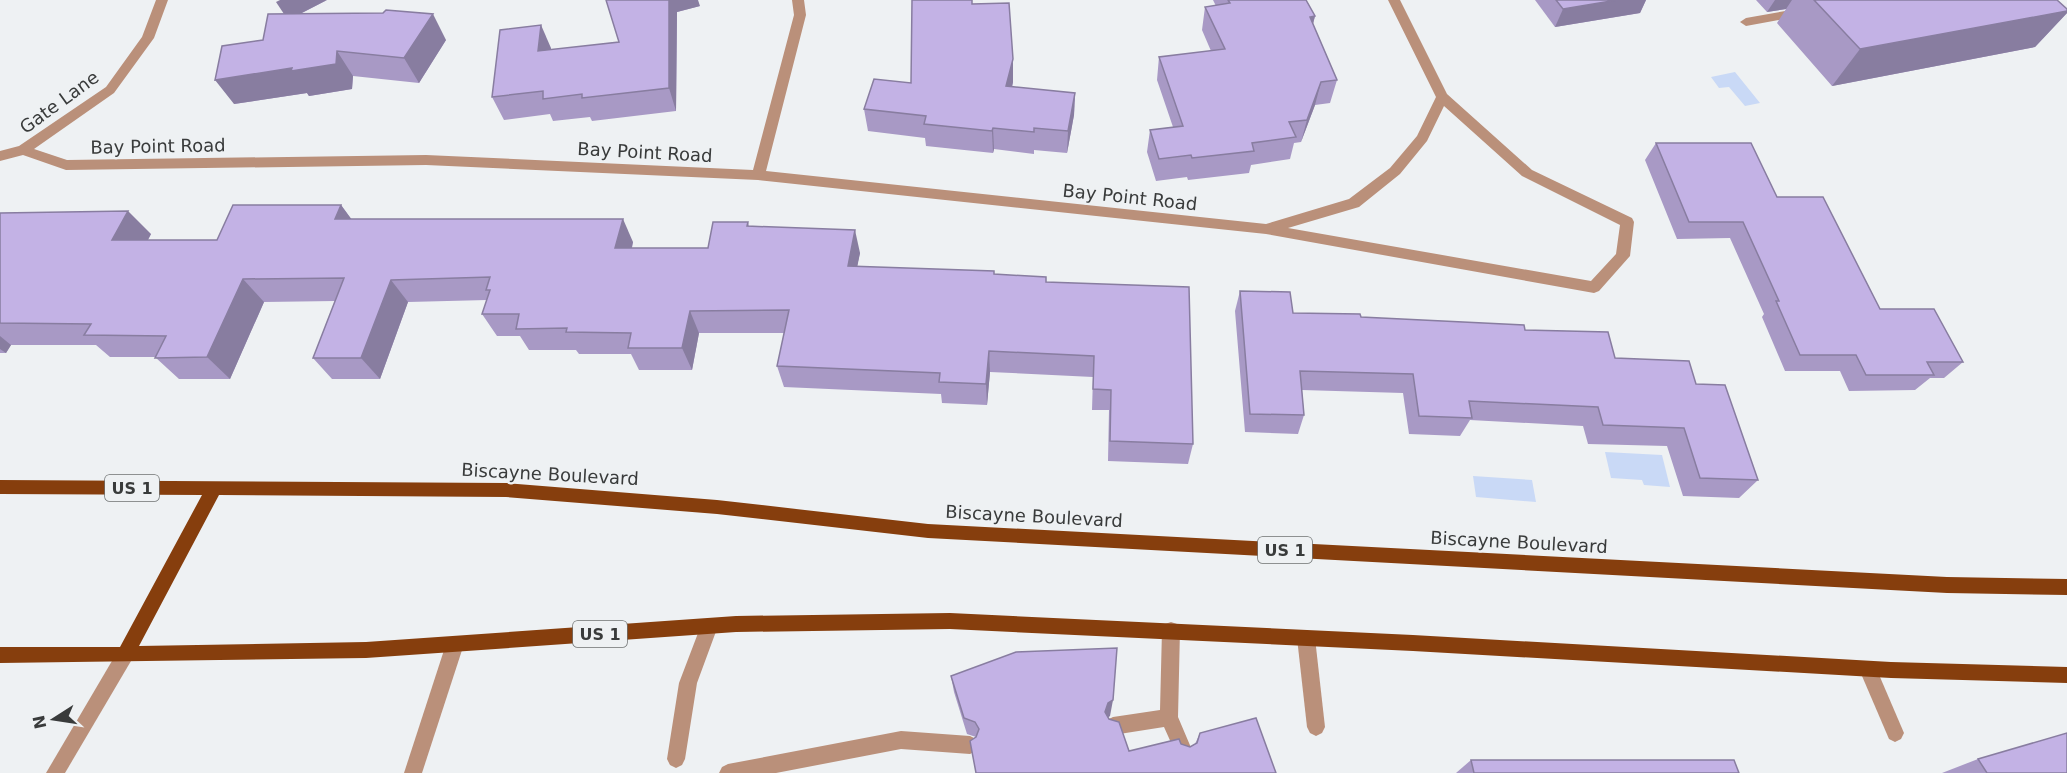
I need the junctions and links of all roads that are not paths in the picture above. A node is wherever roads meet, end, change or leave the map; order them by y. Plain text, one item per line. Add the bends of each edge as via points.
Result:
1 (162, 0) edge
2 (798, 0) edge
3 (1394, 0) edge
4 (1815, 10) dead end
5 (1746, 22) dead end
6 (1442, 97) junction
7 (23, 150) junction
8 (0, 156) edge
9 (758, 175) junction
10 (1266, 229) junction
11 (0, 487) edge
12 (214, 489) junction
13 (2067, 587) edge
14 (709, 626) junction
15 (1171, 630) junction
16 (1306, 638) junction
17 (455, 644) junction
18 (0, 655) edge
19 (125, 655) junction
20 (1868, 669) junction
21 (2067, 675) edge
22 (1169, 717) junction
23 (1113, 726) edge
24 (1316, 727) dead end
25 (1895, 733) dead end
26 (970, 745) edge
27 (1183, 750) edge
28 (676, 759) dead end
29 (55, 773) edge
30 (413, 773) edge
31 (728, 773) edge

1 - 7 street, Gate Lane via 148,38 110,90
2 - 9 street via 800,15
3 - 6 street
4 - 5 street
6 - 10 street, Bay Point Road via 1422,138 1395,171 1354,203
6 - 10 street, Bay Point Road via 1527,173 1627,222 1623,256 1594,287
7 - 8 street, Gate Lane
7 - 9 street, Bay Point Road via 66,165 426,160
9 - 10 street, Bay Point Road
11 - 12 main road, Biscayne Boulevard / US 1
12 - 13 main road, Biscayne Boulevard / US 1 via 506,490 735,508 940,531 1947,585
12 - 19 main road
14 - 15 main road, US 1 via 950,621
14 - 17 main road, US 1
14 - 28 street via 688,683
15 - 16 main road, US 1
15 - 22 street
16 - 20 main road, US 1
16 - 24 street
17 - 19 main road, US 1 via 366,650
17 - 30 street
18 - 19 main road, US 1
19 - 29 street
20 - 21 main road, US 1
20 - 25 street
22 - 23 street
22 - 27 street
26 - 31 street via 901,740

